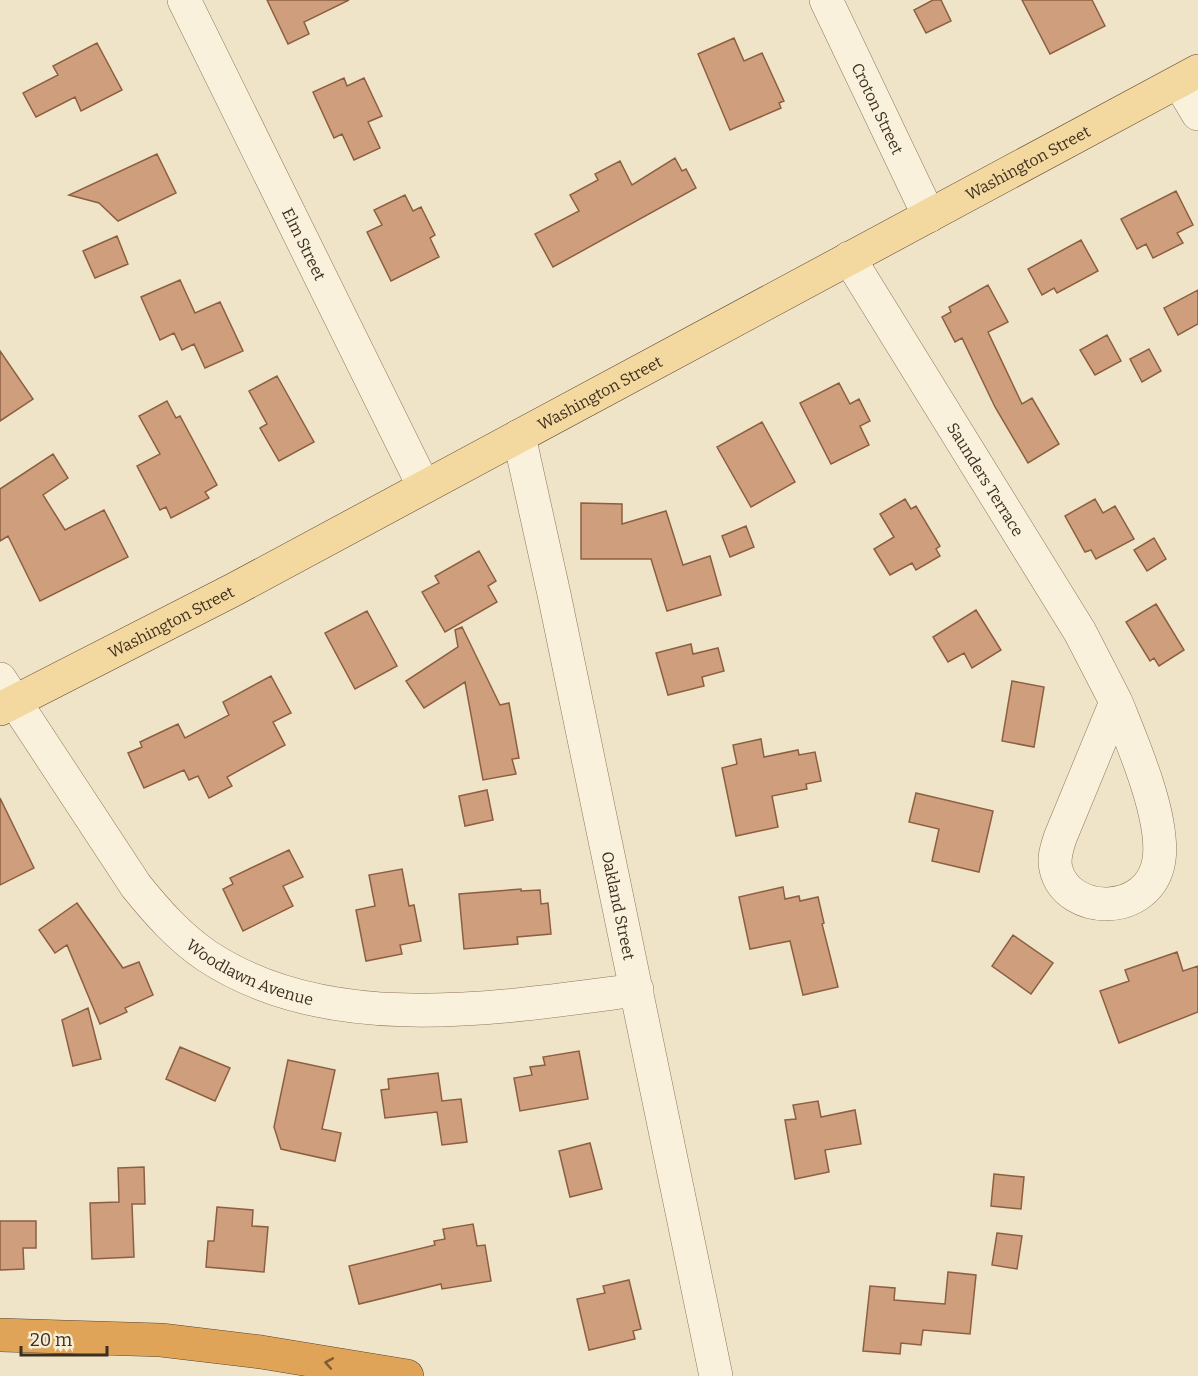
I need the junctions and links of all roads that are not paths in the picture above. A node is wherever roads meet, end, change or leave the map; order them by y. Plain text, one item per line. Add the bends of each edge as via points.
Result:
1 (184, 0) edge
2 (826, 0) edge
3 (1189, 76) edge
4 (1198, 114) edge
5 (929, 216) junction
6 (849, 258) junction
7 (519, 436) junction
8 (424, 487) junction
9 (5, 696) edge
10 (1116, 702) junction
11 (637, 990) junction
12 (0, 1335) edge
13 (407, 1376) edge
14 (716, 1376) edge

1 - 8 street, Elm Street
2 - 5 street, Croton Street
3 - 4 street
3 - 5 main road, Washington Street
5 - 6 main road, Washington Street
6 - 7 main road, Washington Street
6 - 10 street, Saunders Terrace via 1085,640
7 - 8 main road, Washington Street
7 - 11 street, Oakland Street
8 - 9 main road, Washington Street via 233,590
9 - 11 street, Woodlawn Avenue via 152,906 206,955 249,979 325,1002 390,1009 501,1007
10 - 10 street, Saunders Terrace via 1148,791 1159,834 1159,860 1156,873 1142,893 1121,903 1096,903 1068,889 1056,870 1055,860 1060,838
11 - 14 street, Oakland Street
13 -> 12 highway via 161,1340

